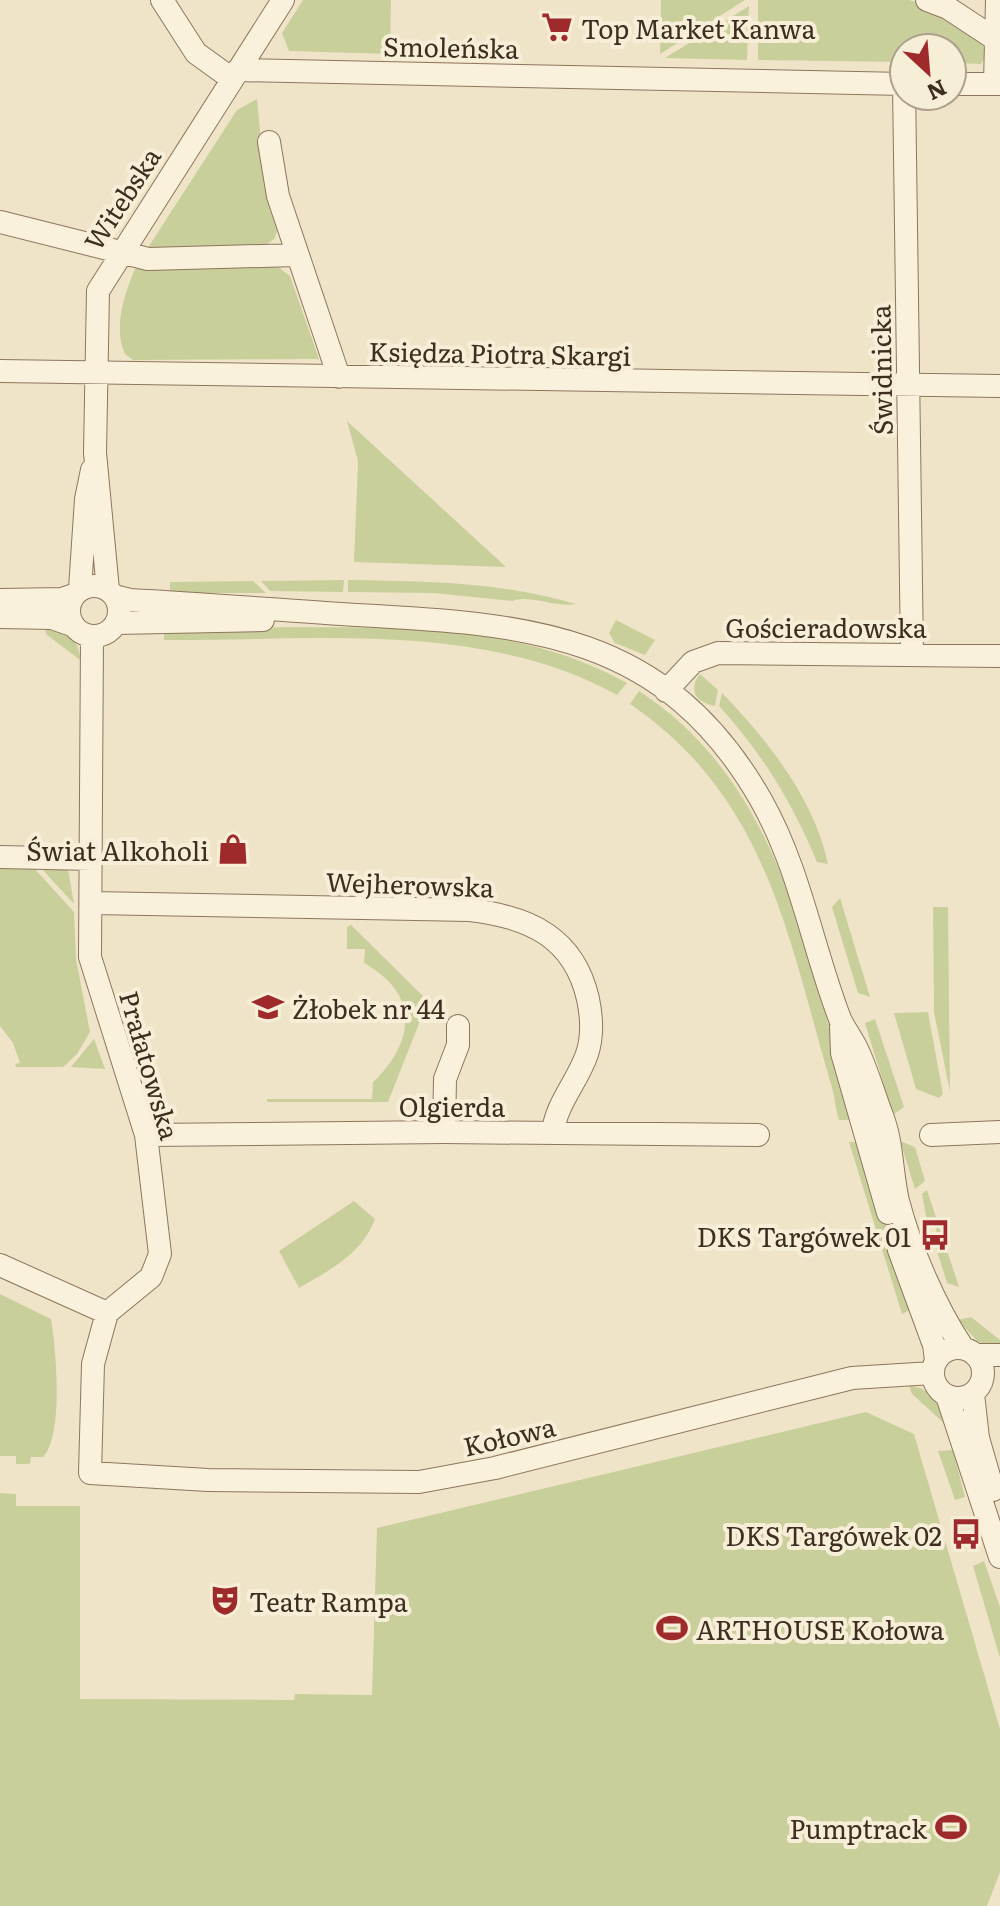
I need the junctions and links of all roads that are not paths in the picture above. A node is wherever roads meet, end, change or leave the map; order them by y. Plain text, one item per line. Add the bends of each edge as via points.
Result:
1 (162, 0) edge
2 (283, 0) edge
3 (927, 0) edge
4 (997, 0) edge
5 (995, 39) junction
6 (235, 75) junction
7 (888, 84) edge
8 (968, 84) edge
9 (998, 84) edge
10 (904, 112) edge
11 (269, 142) dead end
12 (0, 222) edge
13 (119, 254) junction
14 (296, 255) junction
15 (0, 371) edge
16 (94, 371) junction
17 (339, 377) junction
18 (909, 385) junction
19 (1000, 386) edge
20 (95, 453) junction
21 (77, 592) junction
22 (111, 593) junction
23 (0, 600) edge
24 (356, 615) junction
25 (0, 617) edge
26 (116, 623) junction
27 (72, 625) junction
28 (92, 637) junction
29 (912, 655) junction
30 (1000, 656) edge
31 (666, 691) junction
32 (0, 857) edge
33 (92, 859) junction
34 (92, 903) junction
35 (840, 1020) junction
36 (458, 1026) dead end
37 (444, 1132) junction
38 (1000, 1132) edge
39 (553, 1133) junction
40 (146, 1135) junction
41 (758, 1135) dead end
42 (931, 1135) dead end
43 (0, 1265) edge
44 (107, 1313) junction
45 (969, 1352) junction
46 (1000, 1355) edge
47 (934, 1367) junction
48 (985, 1384) edge
49 (947, 1396) junction
50 (1000, 1513) edge
51 (1000, 1557) edge

1 - 6 street via 196,53
2 - 6 street, Witebska
3 - 5 street
4 - 5 street
5 - 9 street
6 - 7 street, Smoleńska
6 - 13 street, Witebska
8 - 9 street
10 - 18 street, Świdnicka
11 - 14 street
12 - 13 street
13 - 14 street via 148,259
13 - 16 street, Witebska via 95,301
14 - 17 street
15 - 16 street, Księdza Piotra Skargi
16 - 17 street, Księdza Piotra Skargi
16 - 20 street, Witebska
17 - 18 street, Księdza Piotra Skargi
18 - 19 street, Księdza Piotra Skargi
18 - 29 street, Świdnicka
20 - 21 street, Witebska
20 - 22 street, Witebska
21 - 22 street via 97,586
21 - 23 street via 62,599
21 - 27 street via 69,606
22 - 24 street via 130,600
22 - 26 street via 119,614
24 - 26 street
24 - 31 street via 461,619 546,633 619,661
25 - 27 street via 52,618
26 - 28 street
27 - 28 street
28 - 33 street, Prałatowska
29 - 30 street, Gościeradowska
29 - 31 street, Gościeradowska via 718,653 693,662
31 - 35 street via 724,747 777,831
32 - 33 street
33 - 34 street, Prałatowska
34 - 39 street, Wejherowska via 508,914 557,941 570,956 592,1017 589,1050 554,1119
34 - 40 street, Prałatowska via 90,957
35 - 45 street via 857,1048 889,1136 897,1198 915,1259
35 - 47 street via 852,1091 902,1259 934,1345
36 - 37 street via 458,1045 445,1079
37 - 39 street, Olgierda
37 - 40 street, Olgierda
38 - 42 street
39 - 41 street, Olgierda
40 - 44 street, Prałatowska via 160,1254 151,1277
43 - 44 street
44 - 47 street, Kołowa via 93,1364 90,1473 419,1482 495,1468 852,1378
45 - 46 street
45 - 47 street via 944,1352
45 - 48 street via 983,1369
47 - 49 street via 934,1384
48 - 49 street via 960,1399
48 - 50 street via 983,1458
49 - 51 street

